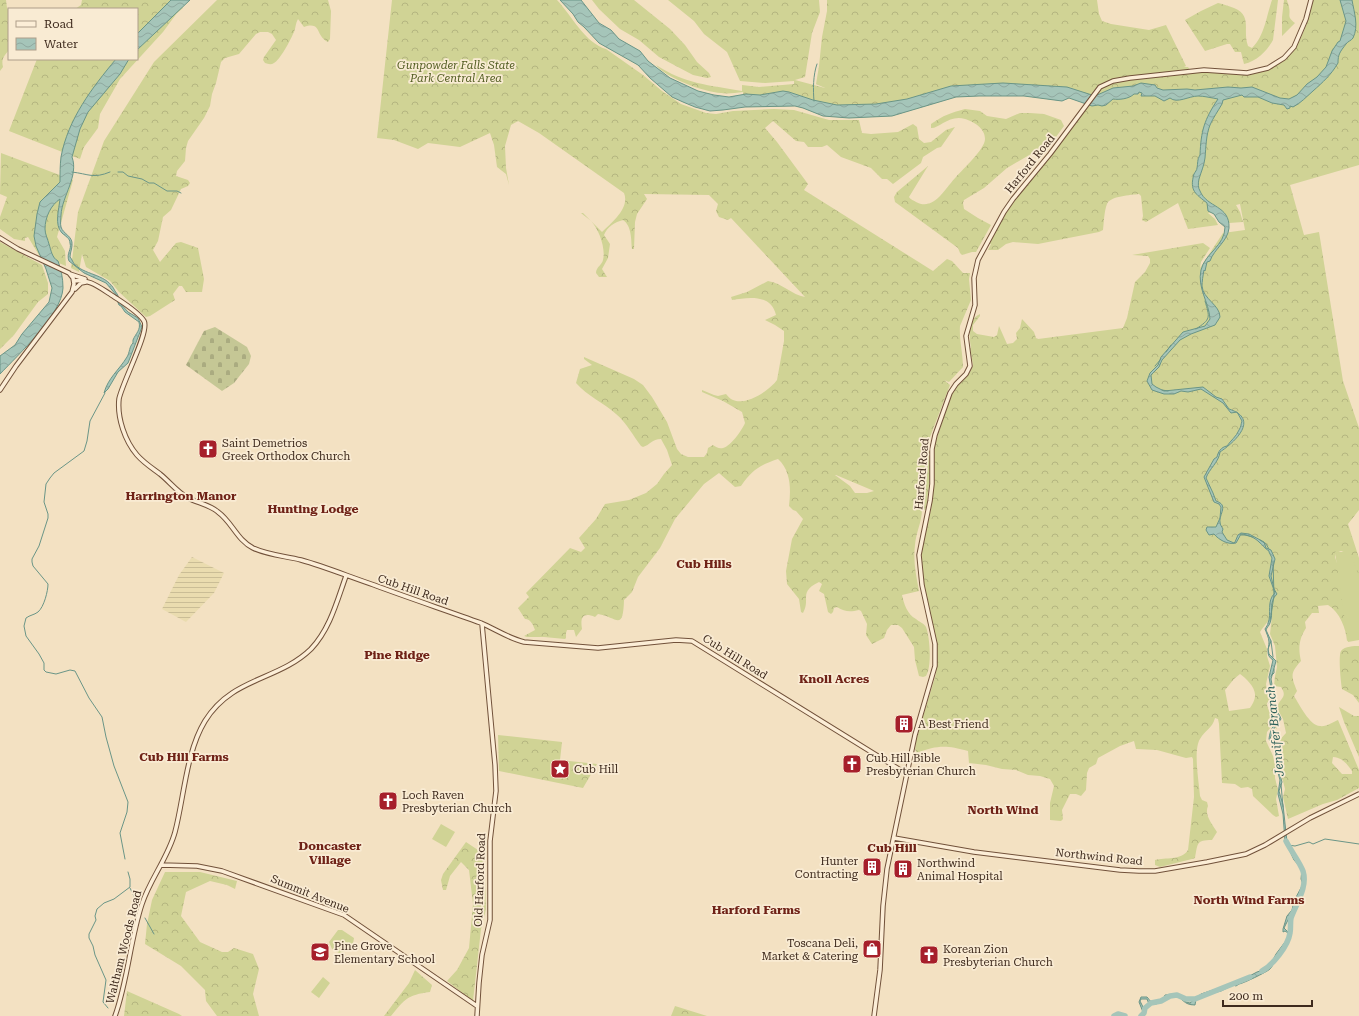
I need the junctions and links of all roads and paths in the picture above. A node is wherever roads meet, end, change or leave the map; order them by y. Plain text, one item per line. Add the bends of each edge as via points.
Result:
1 (1310, 0) edge
2 (0, 238) edge
3 (68, 272) junction
4 (74, 281) junction
5 (89, 282) junction
6 (72, 292) junction
7 (0, 390) edge
8 (346, 576) junction
9 (482, 624) junction
10 (907, 773) junction
11 (1359, 794) edge
12 (894, 838) junction
13 (161, 865) junction
14 (477, 1006) junction
15 (115, 1016) edge
16 (477, 1016) edge
17 (874, 1016) edge

1 - 10 street, Harford Road via 1304,26 1292,49 1268,68 1247,73 1204,70 1130,78 1108,83 1100,88 1008,205 982,251 975,268 976,303 966,336 970,366 950,393 932,449 930,502 918,555 935,644 936,663 915,734
2 - 3 street
3 - 4 street
3 - 5 street
4 - 5 street, Cub Hill Road
4 - 6 street
5 - 6 street via 81,283
5 - 8 street, Cub Hill Road via 118,299 143,320 146,328 122,389 119,405 124,430 138,457 185,496 219,512 239,537 250,546
6 - 7 street
8 - 9 street, Cub Hill Road
8 - 13 street, Waltham Woods Road via 330,620 310,649 291,664 234,692 218,705 204,722 192,753 172,839
9 - 10 street, Cub Hill Road via 524,642 587,648 676,640 692,641
9 - 14 street, Old Harford Road via 496,791 490,841 490,920 482,955
10 - 12 street, Harford Road
11 - 12 street, Northwind Road via 1318,814 1257,850 1241,856 1144,871 974,852
12 - 17 street, Harford Road via 884,890 880,970
13 - 14 street, Summit Avenue via 197,866 222,871 344,915
13 - 15 street, Waltham Woods Road via 142,904
14 - 16 street, Old Harford Road

